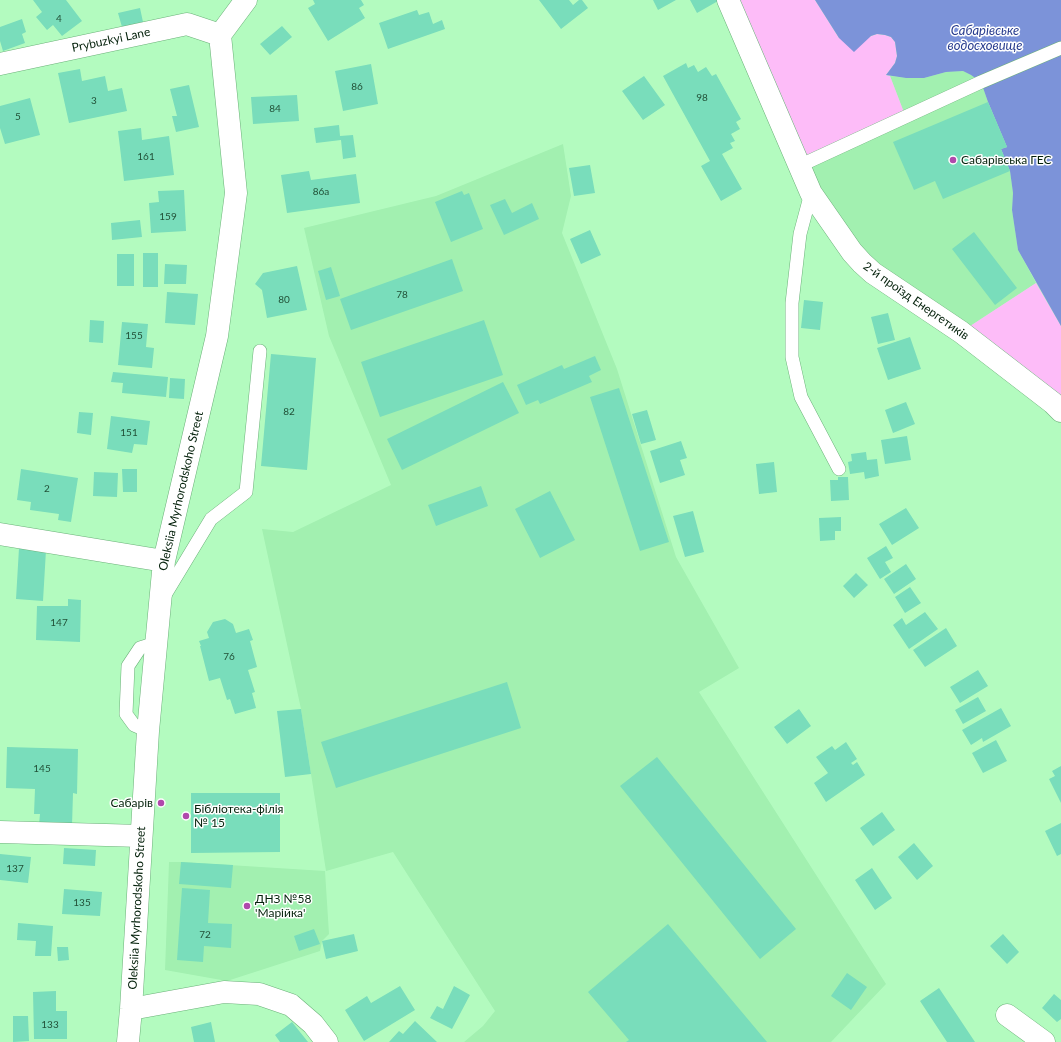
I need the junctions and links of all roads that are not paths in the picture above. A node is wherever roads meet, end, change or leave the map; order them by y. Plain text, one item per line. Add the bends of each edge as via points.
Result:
1 (246, 0) edge
2 (728, 0) edge
3 (220, 35) junction
4 (1061, 48) edge
5 (0, 64) edge
6 (800, 166) junction
7 (811, 193) junction
8 (260, 351) dead end
9 (1061, 411) edge
10 (839, 469) dead end
11 (0, 534) edge
12 (164, 561) junction
13 (159, 603) junction
14 (0, 832) edge
15 (141, 836) junction
16 (131, 1008) junction
17 (1007, 1015) dead end
18 (128, 1042) edge
19 (327, 1042) edge
20 (1044, 1042) edge

1 - 3 street
2 - 6 street
3 - 5 street, Prybuzkyi Lane via 187,24
3 - 12 street, Oleksiia Myrhorodskoho Street via 236,193 217,336
4 - 6 lane
6 - 7 street, 2-й проїзд Енергетиків
7 - 9 street, 2-й проїзд Енергетиків via 852,252 873,273 961,332
7 - 10 lane via 799,241 792,303 792,357 801,397
8 - 13 lane via 246,492 211,519
11 - 12 street
12 - 13 street, Oleksiia Myrhorodskoho Street
13 - 15 street, Oleksiia Myrhorodskoho Street
14 - 15 street
15 - 16 street, Oleksiia Myrhorodskoho Street
16 - 18 street, Oleksiia Myrhorodskoho Street
16 - 19 street via 224,992 259,994 291,1005 313,1024
17 - 20 street

